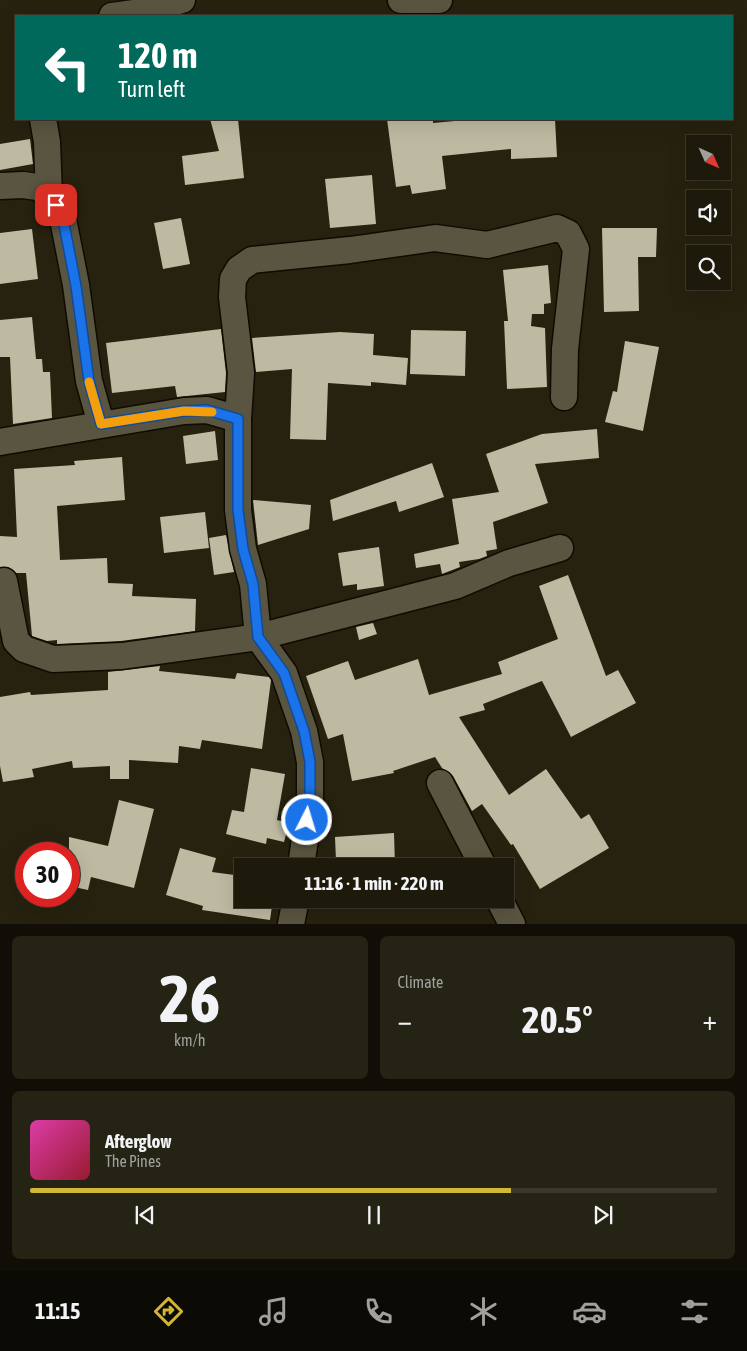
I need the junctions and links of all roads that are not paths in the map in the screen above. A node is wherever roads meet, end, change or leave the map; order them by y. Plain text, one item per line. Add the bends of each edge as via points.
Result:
1 (182, 0) edge
2 (401, 0) edge
3 (439, 0) edge
4 (121, 15) edge
5 (43, 120) edge
6 (0, 186) edge
7 (48, 196) junction
8 (564, 397) dead end
9 (238, 419) junction
10 (101, 424) junction
11 (0, 442) edge
12 (560, 548) dead end
13 (4, 581) dead end
14 (258, 637) junction
15 (440, 783) dead end
16 (301, 858) edge
17 (479, 858) edge
18 (295, 908) edge
19 (504, 908) edge
20 (292, 924) edge
21 (512, 924) edge

1 - 4 street via 148,12
2 - 3 street
5 - 7 street
6 - 7 street via 38,188
7 - 10 street via 62,214 89,381
8 - 9 street via 576,249 568,233 557,228 487,245 435,238 252,260 239,269 233,279 232,297 241,373
9 - 10 street via 207,410
9 - 14 street via 238,510 243,549 253,584
10 - 11 street
12 - 14 street via 509,563 455,586
13 - 14 street via 16,641 33,654 52,659 122,656
14 - 16 street via 284,673 304,731 310,805
15 - 17 street
18 - 20 street
19 - 21 street

